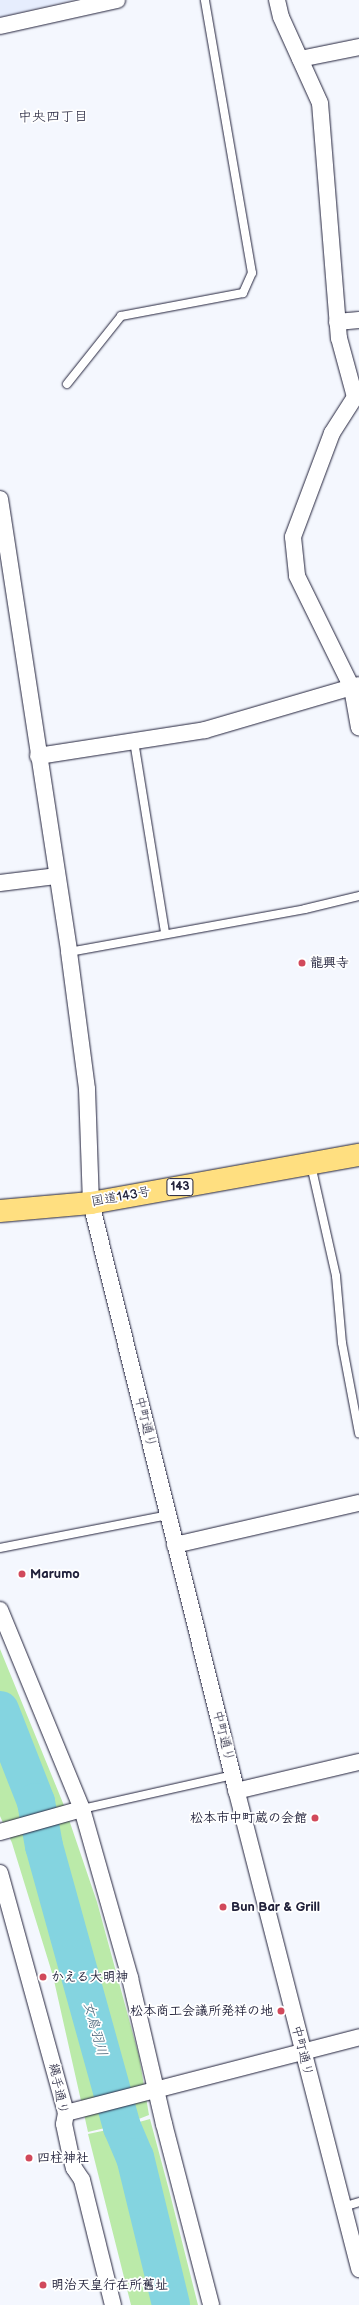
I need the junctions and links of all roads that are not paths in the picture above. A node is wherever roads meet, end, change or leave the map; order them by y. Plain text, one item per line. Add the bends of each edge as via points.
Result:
1 (117, 0) edge
2 (205, 0) edge
3 (277, 0) edge
4 (0, 26) edge
5 (359, 46) edge
6 (300, 59) junction
7 (359, 320) edge
8 (337, 322) junction
9 (67, 384) dead end
10 (0, 499) edge
11 (2, 521) edge
12 (355, 686) edge
13 (359, 727) edge
14 (134, 741) junction
15 (38, 756) junction
16 (56, 876) junction
17 (0, 883) edge
18 (359, 896) edge
19 (165, 934) junction
20 (68, 952) junction
21 (359, 1155) edge
22 (311, 1164) junction
23 (90, 1203) junction
24 (0, 1211) edge
25 (359, 1433) edge
26 (359, 1503) edge
27 (168, 1515) junction
28 (175, 1545) junction
29 (0, 1548) edge
30 (0, 1610) edge
31 (359, 1762) edge
32 (234, 1783) junction
33 (77, 1811) junction
34 (0, 1832) edge
35 (0, 1874) edge
36 (359, 2037) edge
37 (302, 2050) junction
38 (148, 2090) junction
39 (73, 2111) junction
40 (359, 2202) edge
41 (343, 2207) junction
42 (359, 2269) edge
43 (113, 2305) edge
44 (210, 2305) edge

1 - 4 street
2 - 9 lane via 252,273 243,293 121,316
3 - 6 street via 281,17
5 - 6 street
6 - 8 street via 320,103 322,116
7 - 8 street
8 - 12 street via 355,397 332,433 293,537 297,576
10 - 11 street, 中町通り
11 - 15 street, 中町通り
12 - 13 street
12 - 14 street via 205,730
14 - 15 street
14 - 19 lane
15 - 16 street, 中町通り
16 - 17 street
16 - 20 street, 中町通り
18 - 19 lane via 305,909
19 - 20 lane
20 - 23 street, 中町通り via 87,1089
21 - 22 highway, 国道143号 / 143
22 - 23 highway, 国道143号 / 143
22 - 25 lane via 336,1276 342,1343
23 - 24 highway, 国道143号 / 143
23 - 27 street, 中町通り
26 - 28 street
27 - 28 street, 中町通り
27 - 29 lane
28 - 32 street, 中町通り
30 - 33 street
31 - 32 street
32 - 33 lane
32 - 37 street, 中町通り
33 - 34 street
33 - 38 street via 111,1907
35 - 39 street, 縄手通り
36 - 37 street
37 - 38 street
37 - 41 street, 中町通り
38 - 39 street
38 - 44 street
39 - 43 street, 縄手通り via 64,2124 72,2162 82,2180
40 - 41 lane
41 - 42 street, 中町通り

